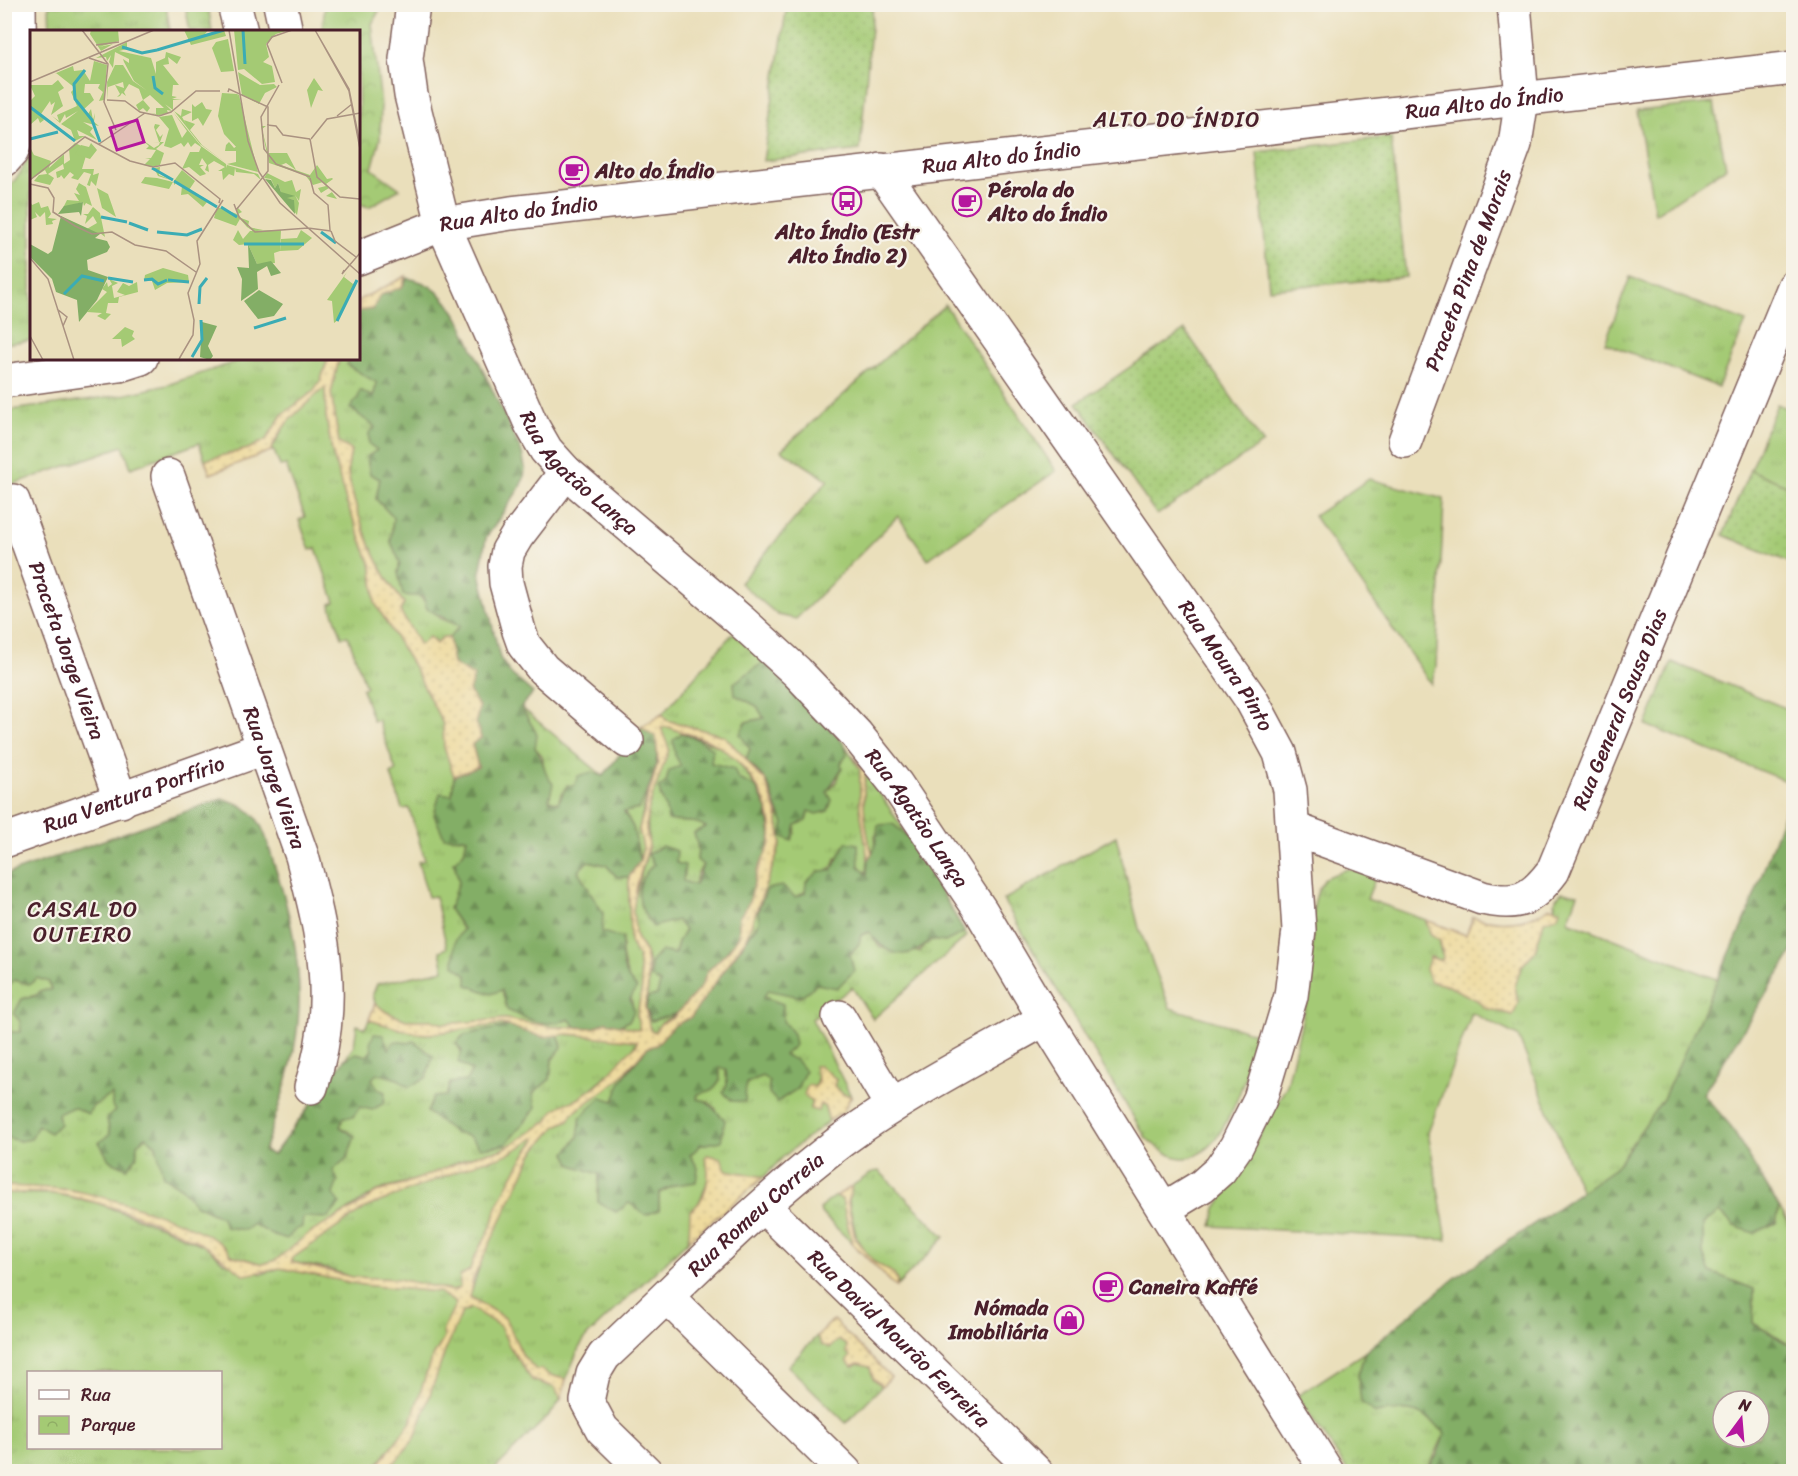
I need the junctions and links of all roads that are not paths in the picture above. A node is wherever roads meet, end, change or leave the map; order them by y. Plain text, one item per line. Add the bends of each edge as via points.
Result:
1 (19, 4) edge
2 (234, 4) edge
3 (280, 4) edge
4 (413, 4) edge
5 (1514, 4) edge
6 (240, 30) edge
7 (286, 30) edge
8 (1794, 68) edge
9 (1522, 99) junction
10 (4, 160) edge
11 (881, 170) junction
12 (443, 224) junction
13 (360, 257) edge
14 (1794, 286) edge
15 (136, 360) edge
16 (4, 381) edge
17 (1405, 441) dead end
18 (566, 472) junction
19 (168, 476) dead end
20 (13, 501) dead end
21 (627, 741) dead end
22 (264, 748) junction
23 (121, 801) junction
24 (1294, 830) junction
25 (4, 841) edge
26 (839, 1017) dead end
27 (1045, 1019) junction
28 (311, 1087) dead end
29 (892, 1106) junction
30 (763, 1206) junction
31 (1164, 1209) junction
32 (667, 1297) junction
33 (646, 1472) edge
34 (845, 1472) edge
35 (1036, 1472) edge
36 (1327, 1472) edge

1 - 10 street via 20,128 12,151
2 - 6 street
3 - 7 street
4 - 12 street, Rua Agatão Lança via 406,59
5 - 9 street, Praceta Pina de Morais
8 - 9 street, Rua Alto do Índio
9 - 11 street, Rua Alto do Índio
9 - 17 street, Praceta Pina de Morais via 1515,144
11 - 12 street, Rua Alto do Índio
11 - 24 street, Rua Moura Pinto via 1251,699 1280,753 1290,790
12 - 13 street, Rua Alto do Índio
12 - 18 street, Rua Agatão Lança via 531,424 546,450
14 - 24 street, Rua General Sousa Dias via 1553,871 1539,889 1523,899 1503,903 1482,898
15 - 16 street via 119,366
18 - 21 street via 508,551 506,583 519,632 532,656
18 - 27 street, Rua Agatão Lança via 741,621 856,734 930,830
19 - 22 street, Rua Jorge Vieira
20 - 23 street, Praceta Jorge Vieira
22 - 23 street, Rua Ventura Porfírio
22 - 28 street, Rua Jorge Vieira via 302,856 326,966 327,1015
23 - 25 street, Rua Ventura Porfírio
24 - 31 street, Rua Moura Pinto via 1299,930 1296,962 1279,1043 1260,1099 1220,1170
26 - 29 street
27 - 29 street, Rua Romeu Correia
27 - 31 street, Rua Agatão Lança
29 - 30 street, Rua Romeu Correia
30 - 32 street, Rua Romeu Correia
30 - 35 street, Rua David Mourão Ferreira
31 - 36 street, Rua Agatão Lança
32 - 33 street, Rua Romeu Correia via 604,1356 593,1374 587,1401 602,1429
32 - 34 street

